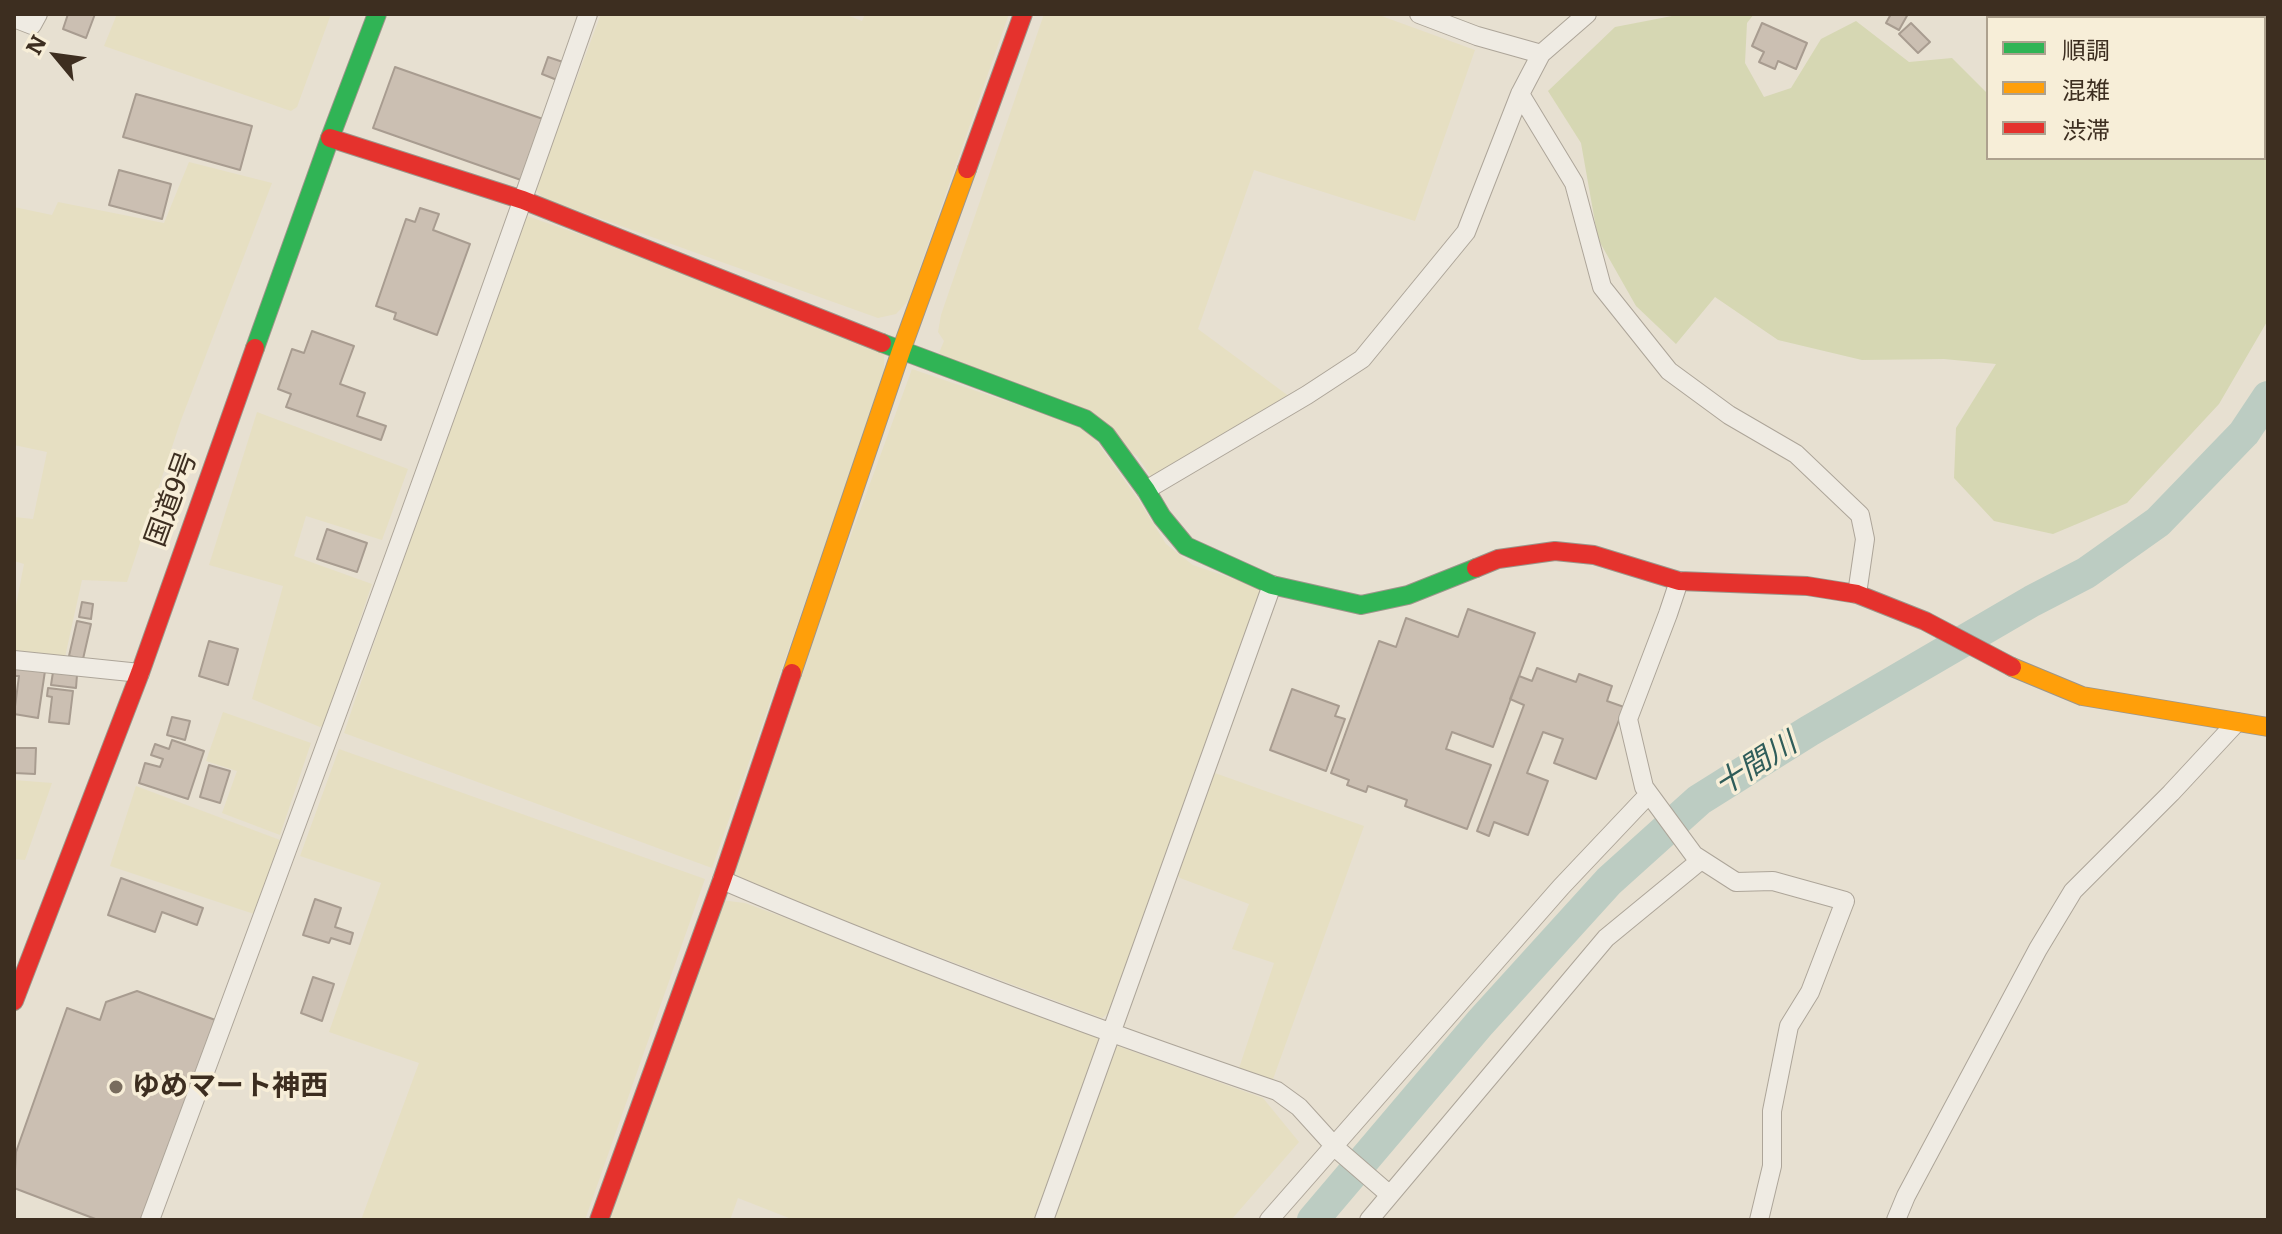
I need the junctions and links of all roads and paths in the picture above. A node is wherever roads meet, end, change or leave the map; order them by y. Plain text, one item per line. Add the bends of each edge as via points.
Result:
1 (38, 14) edge
2 (377, 14) edge
3 (588, 14) edge
4 (1023, 14) edge
5 (1419, 14) edge
6 (1587, 14) edge
7 (17, 19) edge
8 (14, 39) edge
9 (1541, 54) junction
10 (1520, 94) junction
11 (330, 138) junction
12 (523, 200) junction
13 (901, 351) junction
14 (1146, 490) junction
15 (1679, 581) junction
16 (1272, 585) junction
17 (1857, 594) junction
18 (14, 660) edge
19 (140, 673) junction
20 (2237, 722) junction
21 (2268, 727) edge
22 (1651, 798) junction
23 (1698, 858) junction
24 (722, 880) junction
25 (14, 1001) edge
26 (1111, 1034) junction
27 (1336, 1148) junction
28 (1386, 1191) junction
29 (150, 1220) edge
30 (599, 1220) edge
31 (1044, 1220) edge
32 (1269, 1220) edge
33 (1369, 1220) edge
34 (1759, 1220) edge
35 (1896, 1220) edge

1 - 7 street via 32,25
2 - 11 main road, 国道9号
3 - 12 street
4 - 13 main road
5 - 9 street
6 - 9 street
7 - 8 street
9 - 10 street
10 - 14 street via 1466,232 1362,359
10 - 17 street via 1574,183 1602,287 1669,371 1729,415 1796,454 1860,515 1865,539
11 - 12 main road
11 - 19 main road, 国道9号
12 - 13 main road
12 - 29 street
13 - 14 main road via 1085,419 1106,435
13 - 24 main road
14 - 16 main road via 1186,546
15 - 16 main road via 1594,555 1555,551 1498,559 1408,595 1361,605
15 - 17 main road via 1807,586
15 - 22 street via 1628,719
16 - 26 street
17 - 20 main road via 2082,696
18 - 19 street
19 - 25 main road, 国道9号
20 - 21 main road
20 - 35 street via 2073,891
22 - 23 street
22 - 27 street via 1561,887
23 - 28 street via 1606,938
23 - 34 street via 1736,882 1773,881 1845,901 1810,992 1789,1026 1772,1111 1772,1166
24 - 26 street
24 - 30 main road
26 - 27 street via 1277,1091
26 - 31 street
27 - 28 street
27 - 32 street
28 - 33 street

